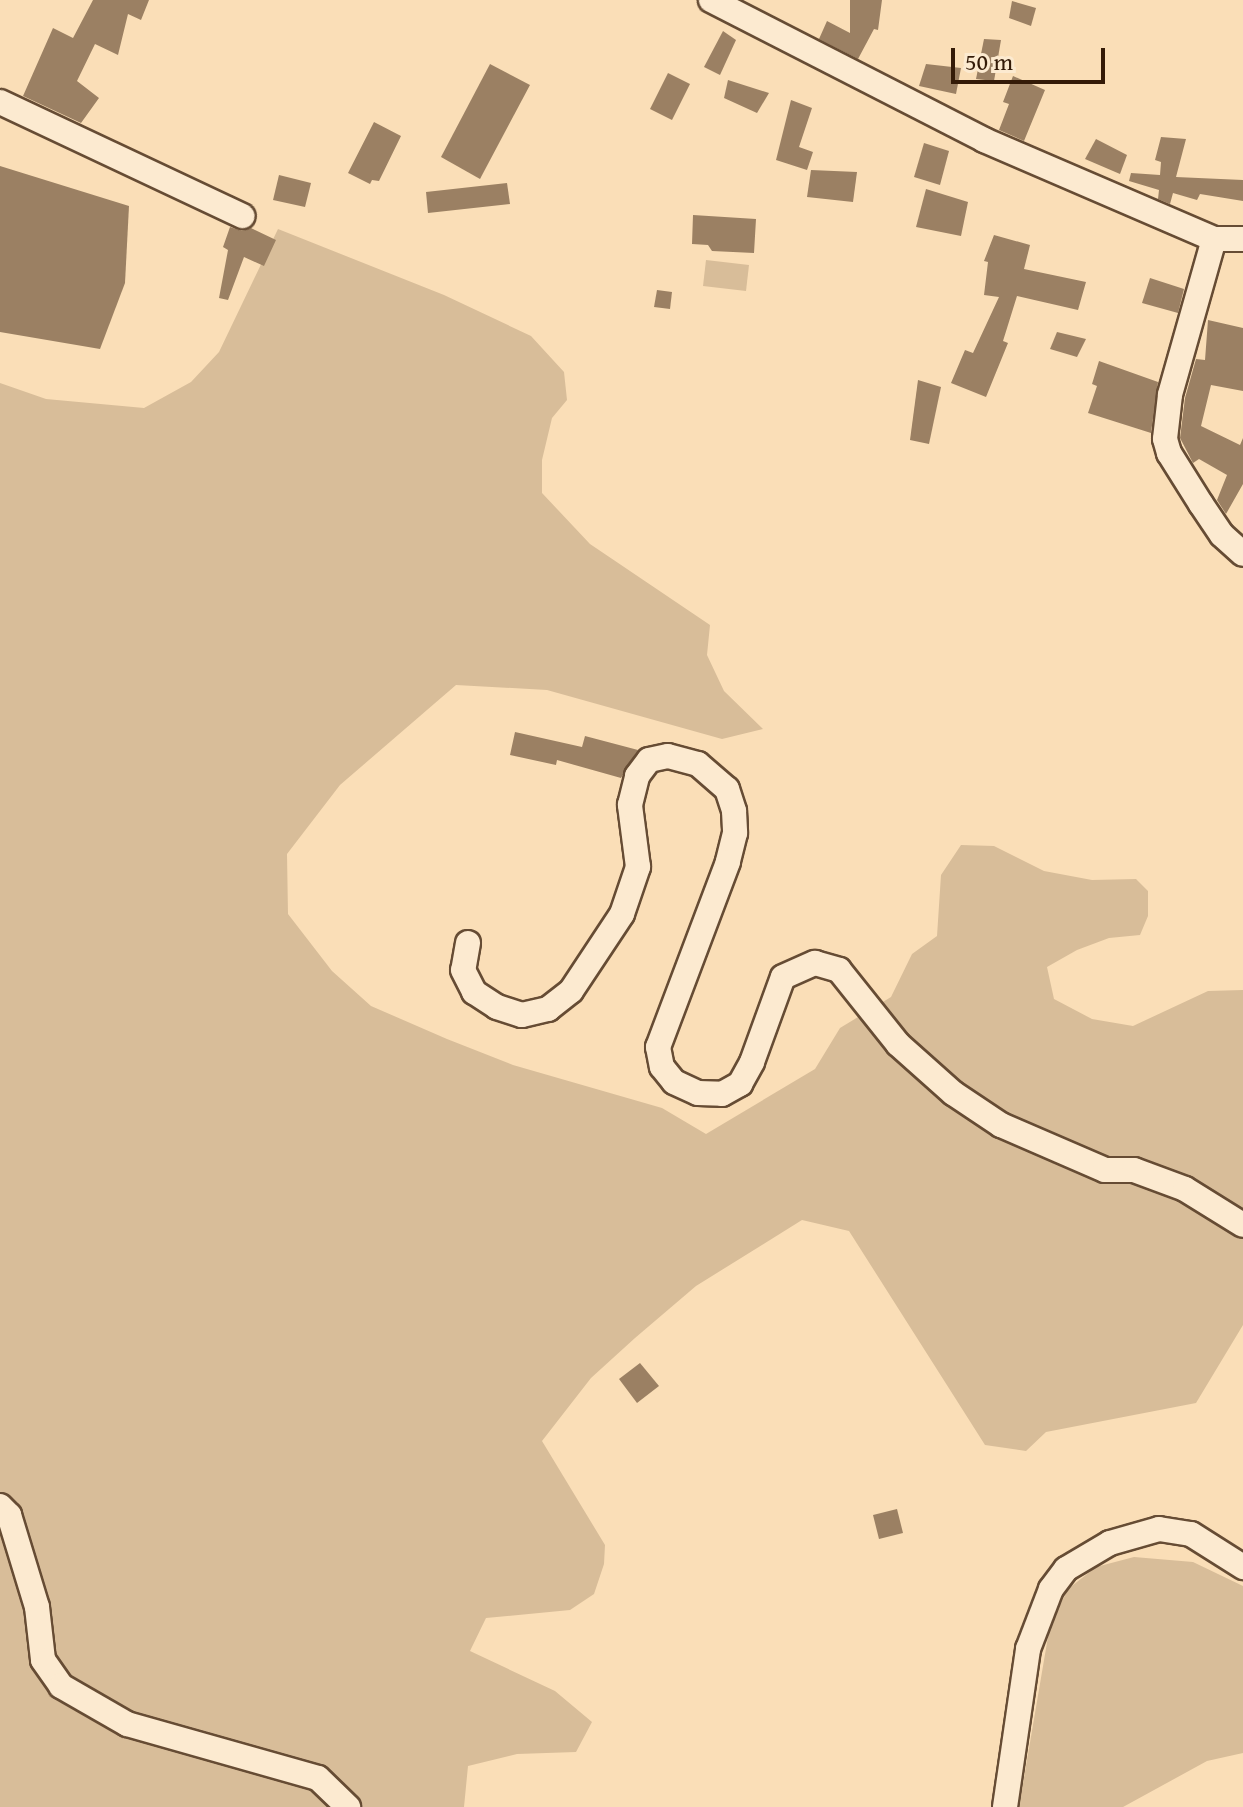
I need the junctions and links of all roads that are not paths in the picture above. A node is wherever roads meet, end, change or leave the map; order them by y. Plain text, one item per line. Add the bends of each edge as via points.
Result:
1 (711, 0) edge
2 (0, 102) edge
3 (242, 216) dead end
4 (1214, 239) junction
5 (1243, 239) edge
6 (1243, 554) edge
7 (468, 943) dead end
8 (1243, 1225) edge
9 (0, 1506) edge
10 (1243, 1567) edge
11 (348, 1807) edge
12 (1005, 1807) edge

1 - 4 street via 984,140
2 - 3 street
4 - 5 street
4 - 6 street via 1170,395 1165,439 1222,535
7 - 8 street via 463,970 474,992 522,1015 548,1009 571,991 622,914 638,867 630,805 637,776 649,760 668,756 698,764 727,789 735,833 658,1047 662,1067 674,1082 698,1093 722,1094 740,1084 783,977 815,963 839,970 898,1044 953,1093 1001,1125 1105,1170 1134,1170 1185,1189
9 - 11 street via 9,1515 37,1607 43,1660 61,1686 127,1724 318,1778
10 - 12 street via 1191,1534 1159,1529 1110,1543 1066,1569 1051,1589 1028,1649

